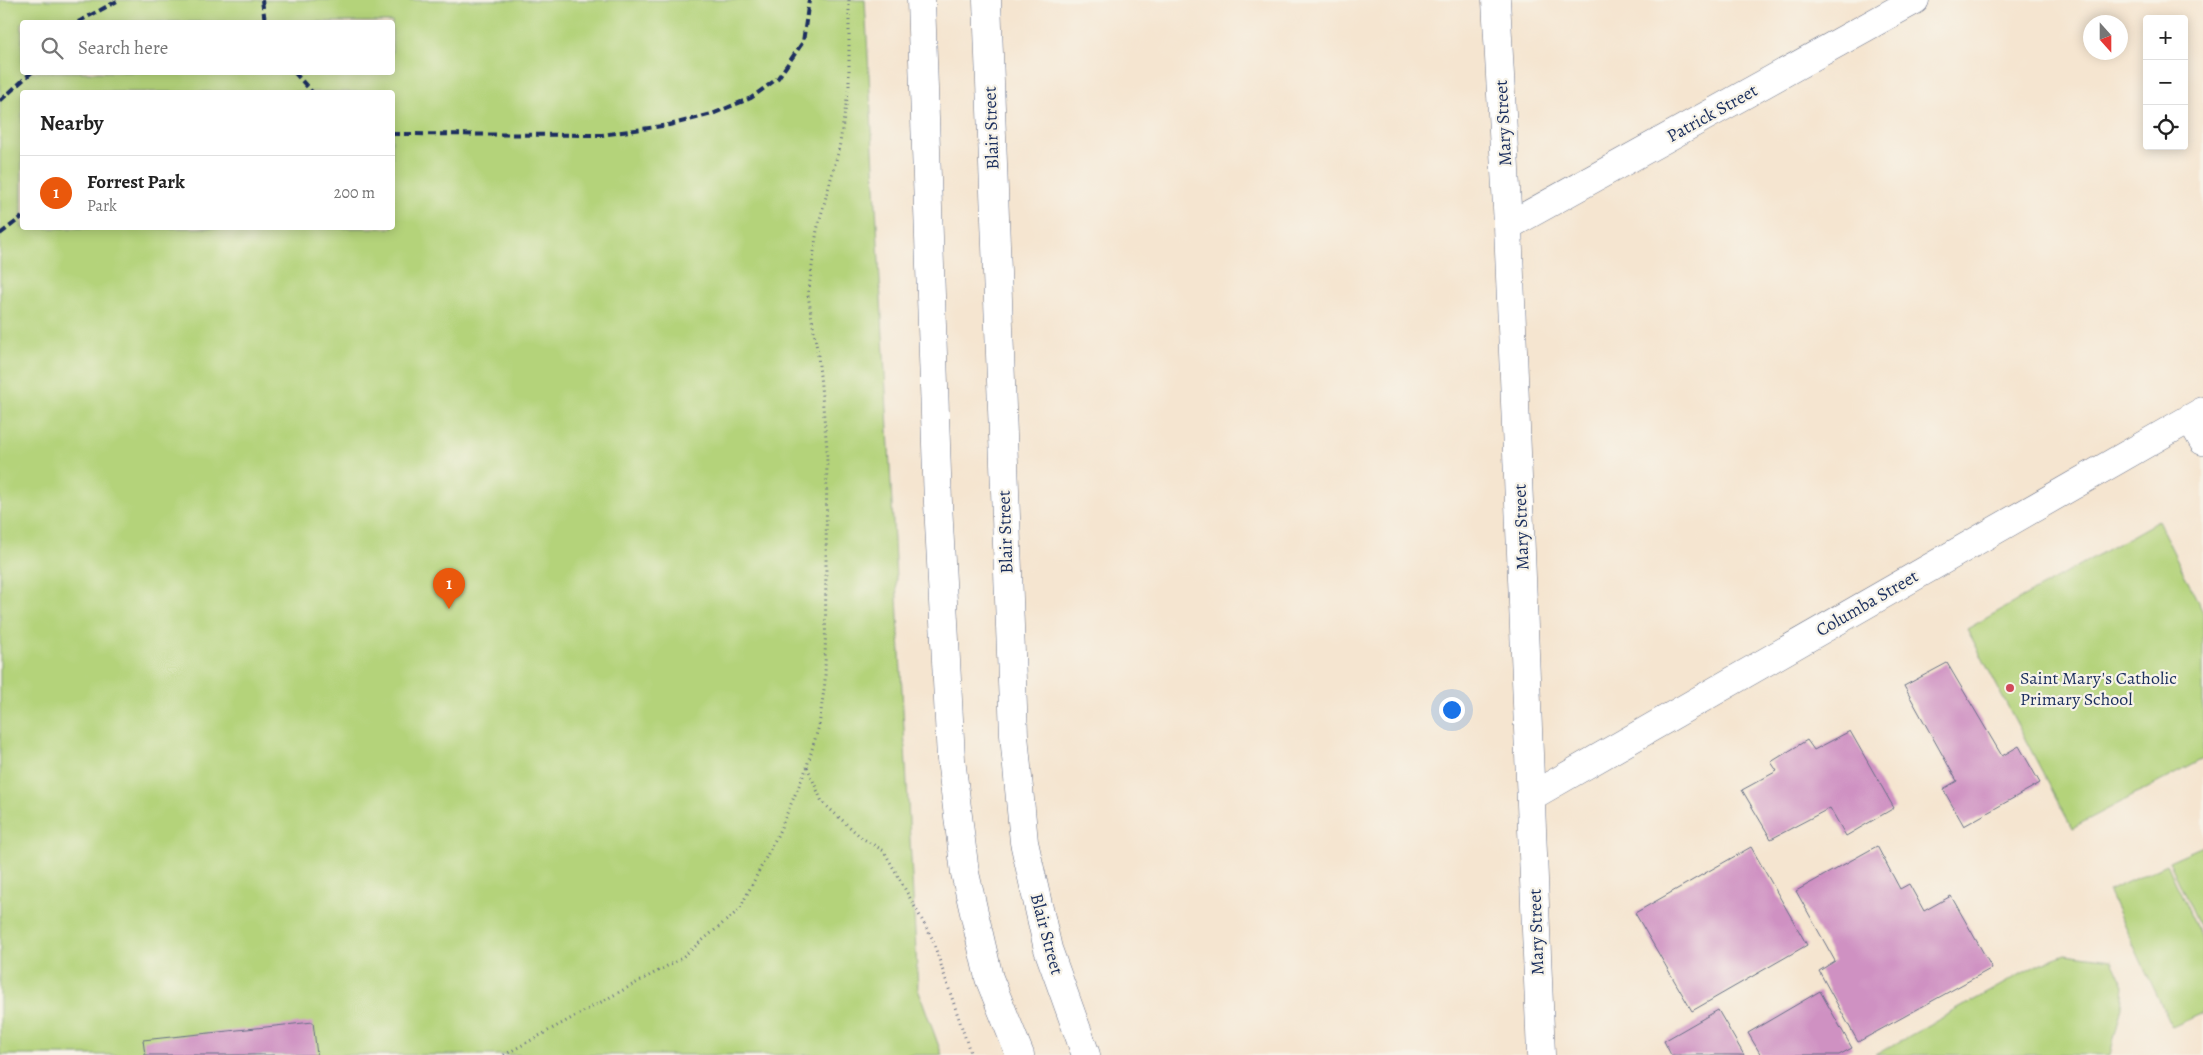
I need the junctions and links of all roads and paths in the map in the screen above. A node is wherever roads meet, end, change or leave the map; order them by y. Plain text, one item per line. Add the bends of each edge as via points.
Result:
1 (849, 0) edge
2 (921, 0) edge
3 (987, 0) edge
4 (1496, 0) edge
5 (1915, 0) edge
6 (1508, 226) junction
7 (2199, 424) edge
8 (808, 766) junction
9 (1532, 796) junction
10 (504, 1055) edge
11 (971, 1055) edge
12 (1020, 1055) edge
13 (1086, 1055) edge
14 (1540, 1055) edge

1 - 8 path via 849,86 839,149 817,230 808,295 818,355 827,448 825,682 819,726
2 - 12 street via 938,503 951,759 965,873 989,978
3 - 13 street, Blair Street via 1014,735 1024,842 1048,949
4 - 6 street, Mary Street
5 - 6 street, Patrick Street
6 - 9 street, Mary Street
7 - 9 street, Columba Street
8 - 10 path via 740,910 680,959
8 - 11 path via 822,802 862,838 884,851 932,938
9 - 14 street, Mary Street

